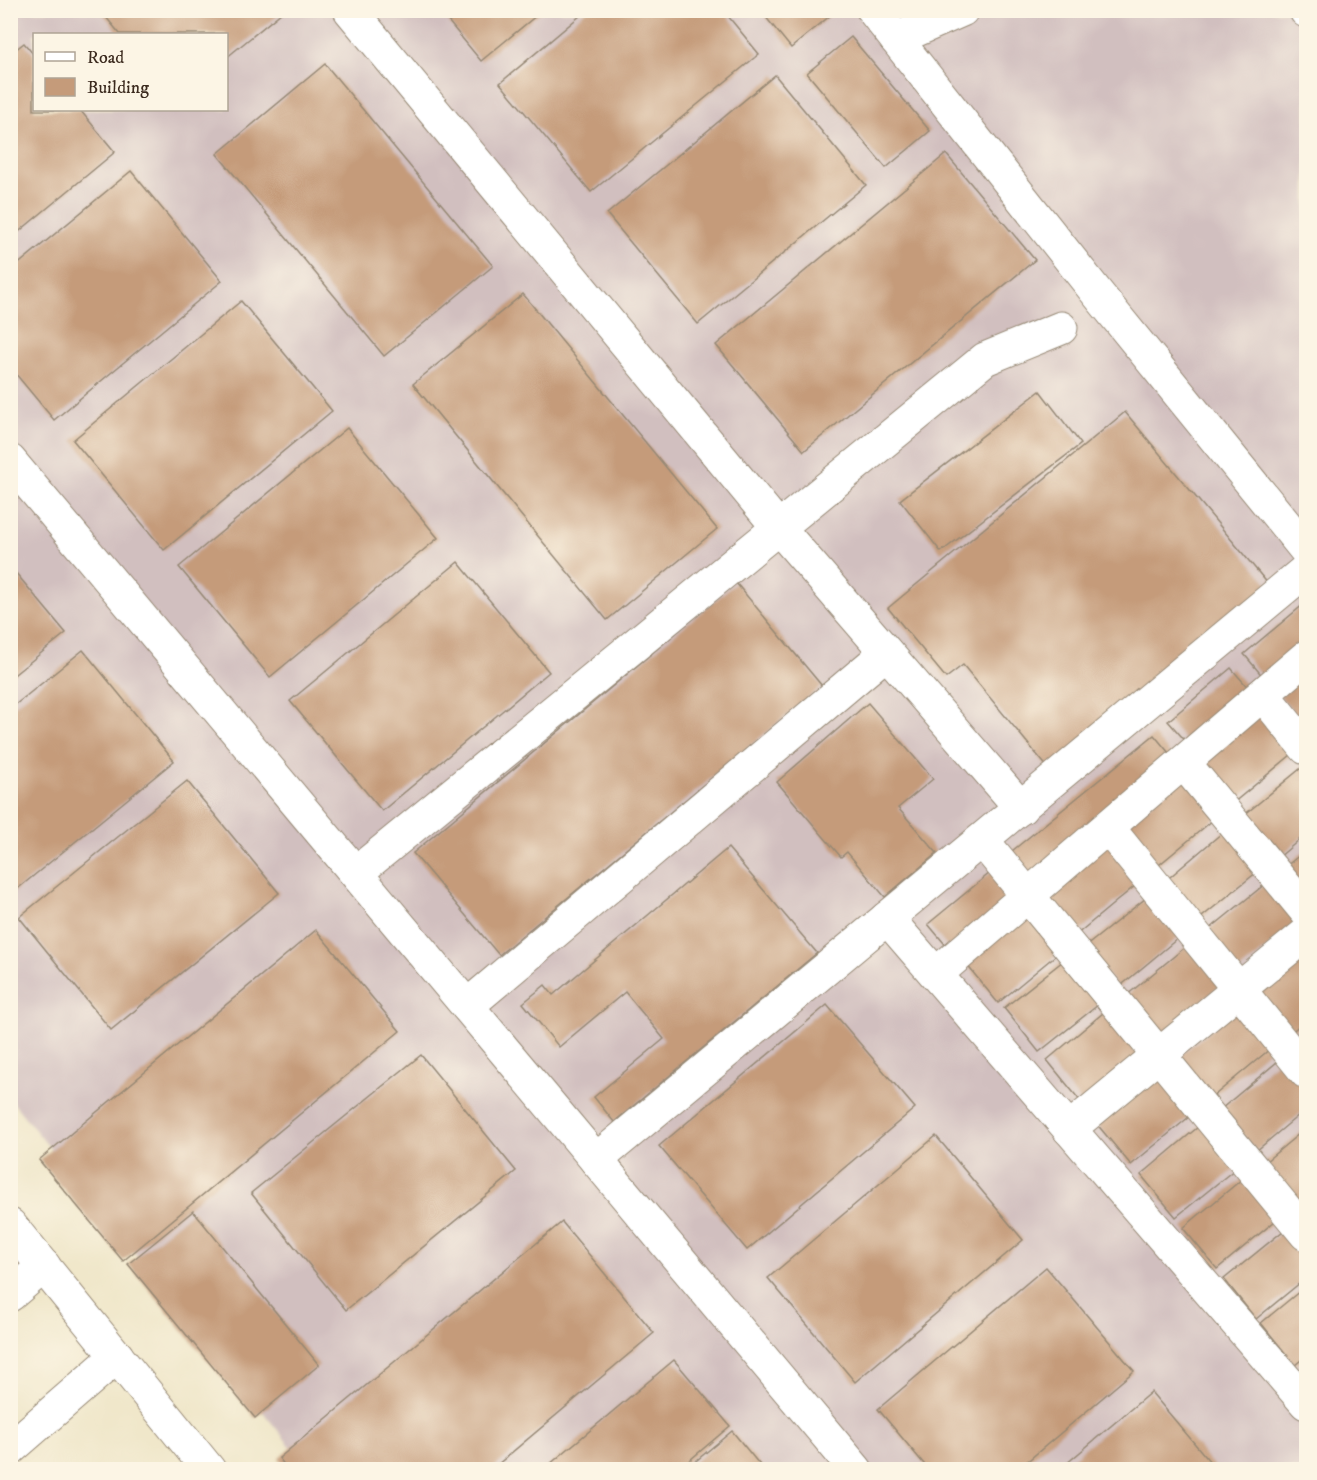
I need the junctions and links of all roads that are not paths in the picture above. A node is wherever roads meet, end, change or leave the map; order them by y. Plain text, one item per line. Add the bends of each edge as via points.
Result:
1 (350, 10) edge
2 (873, 10) edge
3 (962, 10) edge
4 (896, 39) junction
5 (1061, 328) dead end
6 (10, 461) edge
7 (778, 527) junction
8 (1306, 550) edge
9 (1306, 570) edge
10 (886, 653) junction
11 (1306, 657) edge
12 (1263, 695) junction
13 (1306, 748) edge
14 (1184, 763) junction
15 (1021, 808) junction
16 (1108, 828) junction
17 (982, 840) junction
18 (356, 873) junction
19 (1028, 896) junction
20 (1306, 911) edge
21 (887, 918) junction
22 (1306, 934) edge
23 (936, 974) junction
24 (1240, 989) junction
25 (467, 1006) junction
26 (1159, 1056) junction
27 (1306, 1071) edge
28 (1070, 1129) junction
29 (596, 1160) junction
30 (10, 1225) edge
31 (1306, 1234) edge
32 (44, 1266) junction
33 (10, 1295) edge
34 (117, 1356) junction
35 (1306, 1403) edge
36 (10, 1449) edge
37 (209, 1470) edge
38 (856, 1470) edge

1 - 7 street
2 - 4 street
3 - 4 street
4 - 8 street
5 - 7 street via 985,359
6 - 18 street
7 - 10 street
7 - 18 street
9 - 15 street
10 - 15 street
10 - 25 street
11 - 12 street
12 - 13 street
12 - 14 street
14 - 16 street
14 - 20 street
15 - 17 street
16 - 19 street
16 - 24 street
17 - 19 street
17 - 21 street
18 - 25 street
19 - 23 street
19 - 26 street
21 - 23 street
21 - 29 street
22 - 24 street
23 - 28 street
24 - 26 street
24 - 27 street
25 - 29 street
26 - 28 street
26 - 31 street
28 - 35 street
29 - 38 street
30 - 32 street
32 - 33 street
32 - 34 street
34 - 36 street
34 - 37 street

